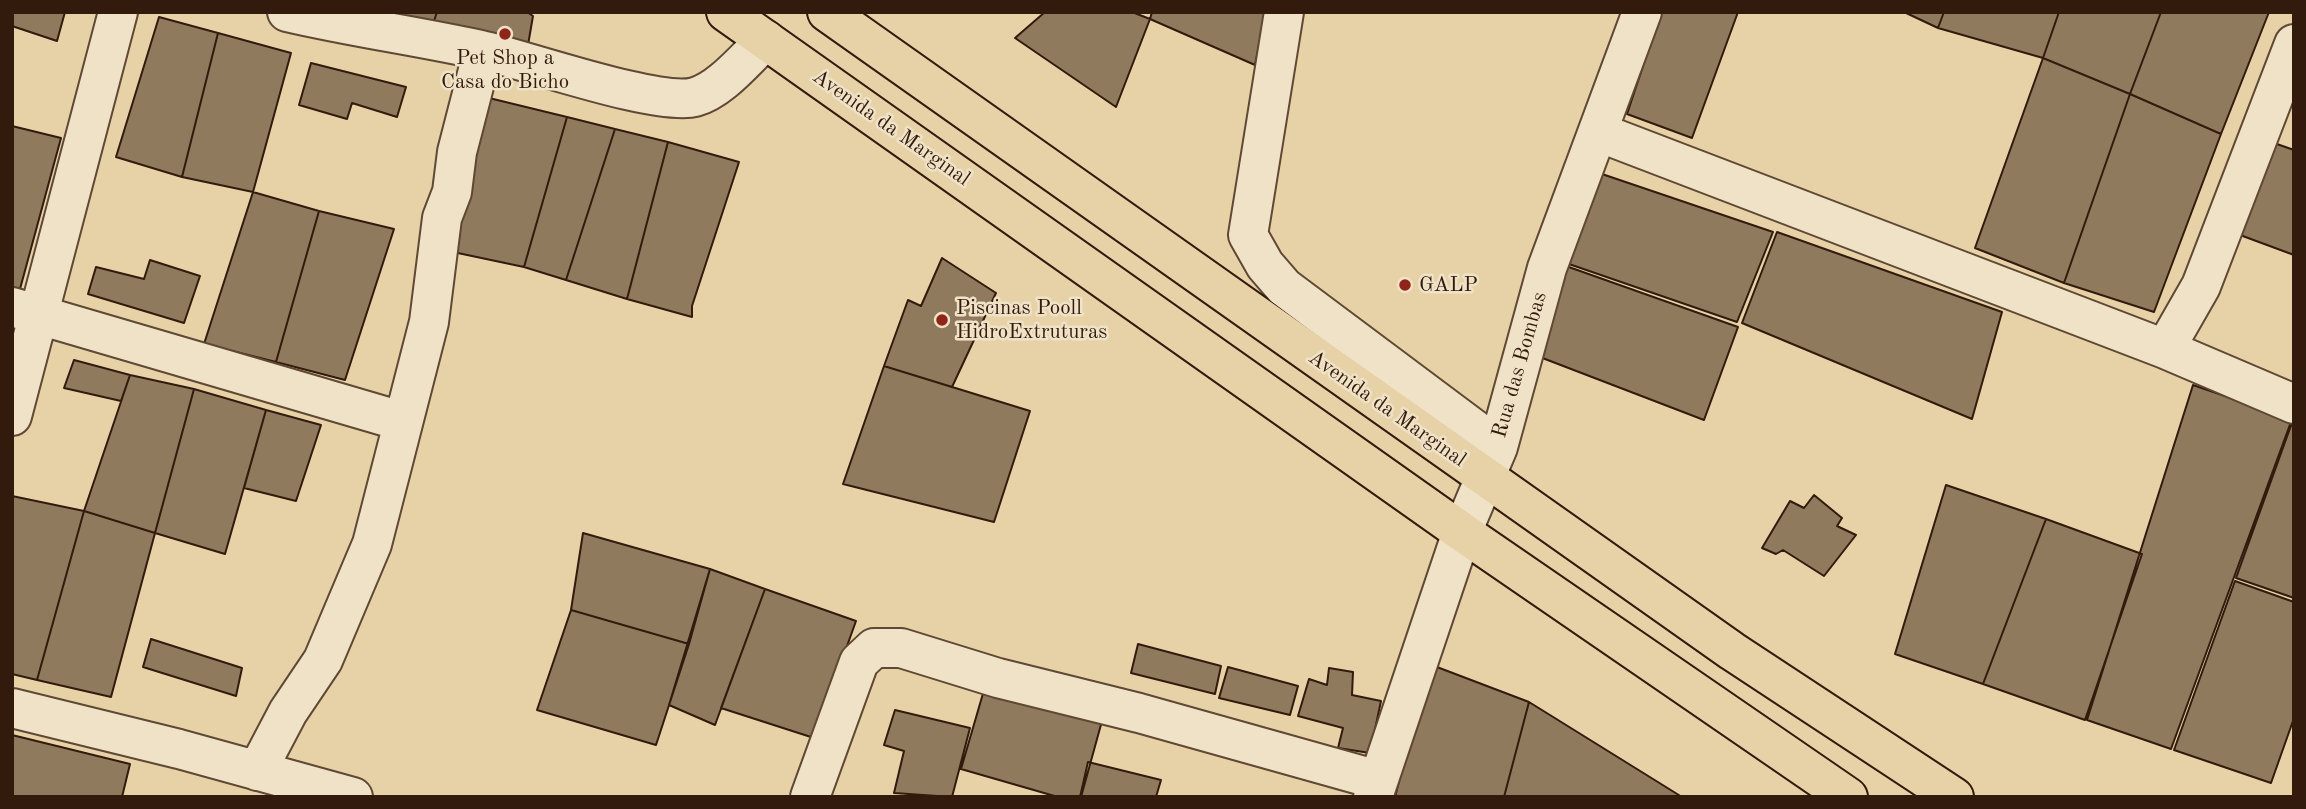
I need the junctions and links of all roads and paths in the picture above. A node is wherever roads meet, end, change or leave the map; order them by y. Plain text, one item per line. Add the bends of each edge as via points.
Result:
1 (118, 12) edge
2 (287, 12) edge
3 (726, 12) edge
4 (827, 12) edge
5 (1284, 12) edge
6 (1642, 12) edge
7 (766, 40) junction
8 (2294, 44) edge
9 (483, 51) junction
10 (1598, 132) junction
11 (27, 311) edge
12 (2165, 349) junction
13 (2294, 404) edge
14 (12, 416) edge
15 (401, 421) junction
16 (1492, 463) junction
17 (1462, 532) junction
18 (12, 708) edge
19 (257, 771) junction
20 (1375, 788) edge
21 (353, 797) edge
22 (810, 797) edge
23 (1848, 797) edge
24 (1954, 797) edge

1 - 11 street
2 - 9 street
3 - 7 main road, Avenida da Marginal
4 - 16 main road, Avenida da Marginal
5 - 16 street via 1248,235 1284,287
6 - 10 street, Rua das Bombas
7 - 9 street via 712,88 680,99
7 - 17 main road, Avenida da Marginal
8 - 12 street via 2202,286
9 - 15 street via 457,152 452,192 442,218 429,322
10 - 12 street
10 - 16 street, Rua das Bombas via 1547,268
11 - 14 street
11 - 15 street
12 - 13 street
15 - 19 street via 372,544 344,614 323,660 288,712
16 - 17 street, Rua das Bombas
16 - 24 main road, Avenida da Marginal via 1732,651
17 - 20 street, Rua das Bombas
17 - 23 main road, Avenida da Marginal
18 - 19 street
19 - 21 street
20 - 22 street via 1152,716 998,678 901,648 874,648 859,662

